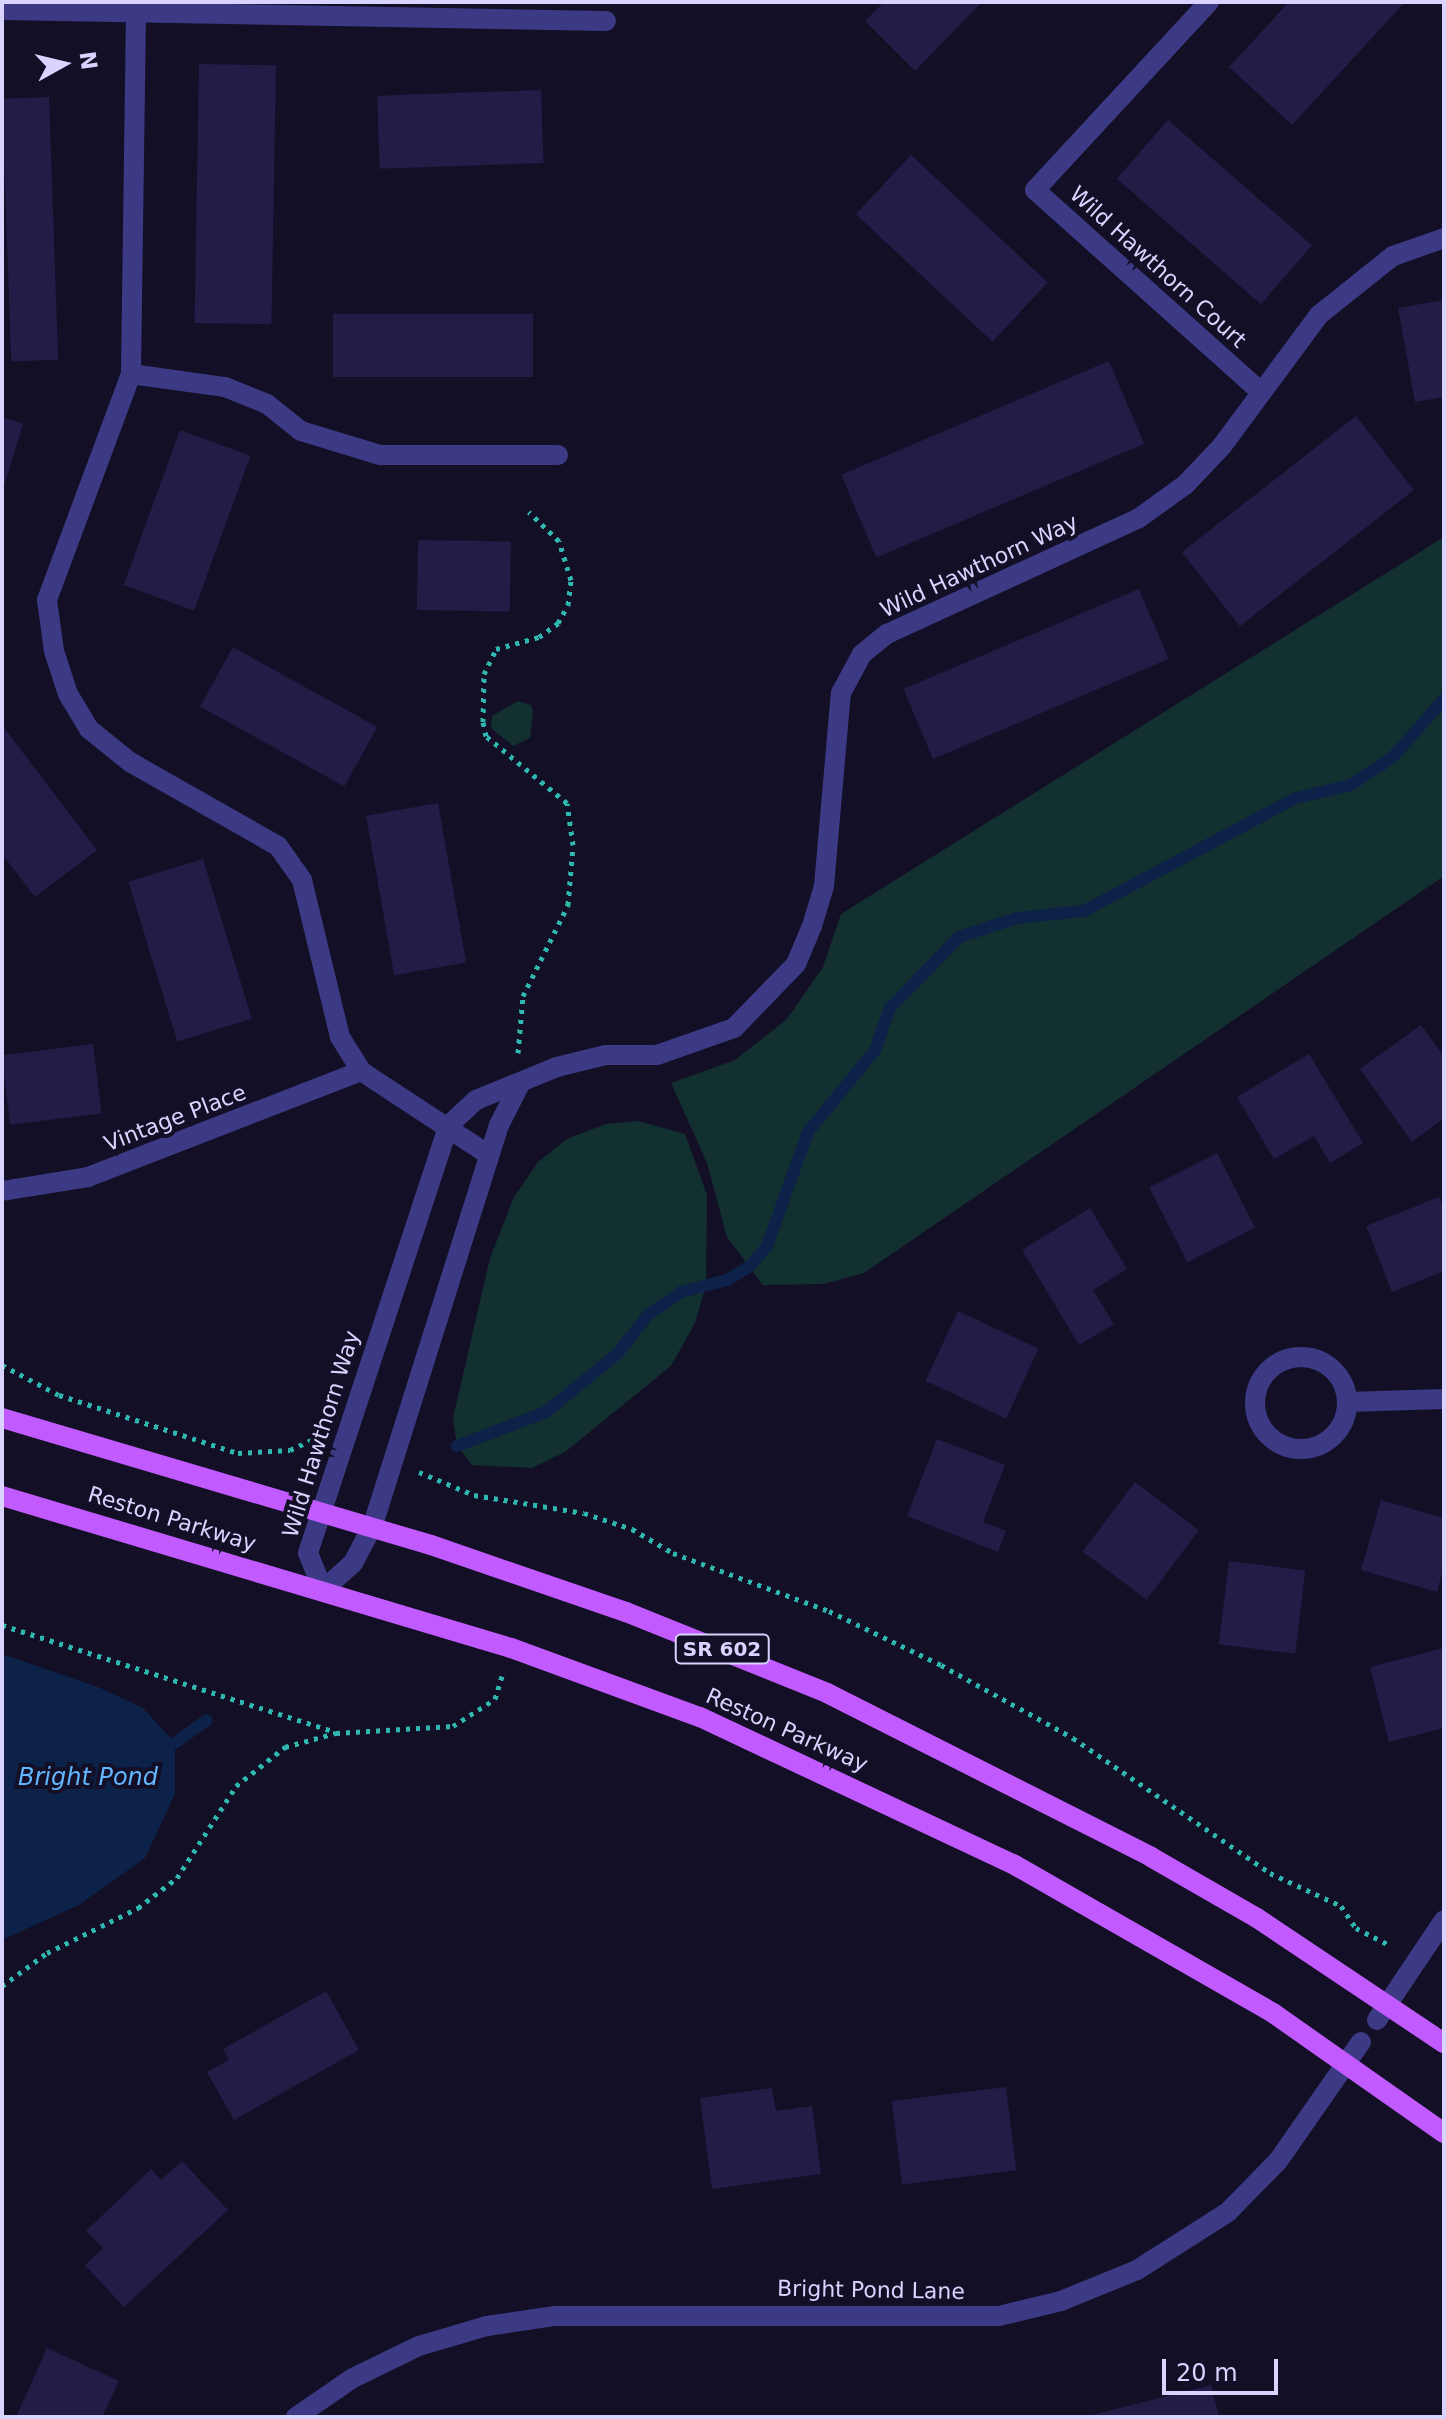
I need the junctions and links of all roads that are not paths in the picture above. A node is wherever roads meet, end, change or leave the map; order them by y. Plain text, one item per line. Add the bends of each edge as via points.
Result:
1 (1209, 2) edge
2 (2, 10) edge
3 (136, 13) junction
4 (606, 21) dead end
5 (1444, 238) edge
6 (131, 374) junction
7 (1260, 391) junction
8 (558, 455) dead end
9 (361, 1071) junction
10 (519, 1086) junction
11 (448, 1126) junction
12 (489, 1155) junction
13 (2, 1191) edge
14 (1444, 1399) edge
15 (1347, 1402) junction
16 (2, 1418) edge
17 (2, 1496) edge
18 (325, 1513) junction
19 (372, 1527) junction
20 (323, 1590) junction
21 (1444, 1920) edge
22 (1382, 2012) junction
23 (1361, 2042) dead end
24 (1444, 2043) edge
25 (1346, 2064) junction
26 (1444, 2133) edge
27 (296, 2417) edge

1 - 7 street, Wild Hawthorn Court via 1035,190
2 - 3 street
3 - 4 street
3 - 6 street
5 - 7 street, Wild Hawthorn Way via 1393,256 1352,285 1319,315
6 - 8 street via 225,387 267,404 301,431 380,455
6 - 9 street via 47,600 54,651 68,694 89,729 130,762 278,846 302,880 340,1037
7 - 10 street, Wild Hawthorn Way via 1203,465 1139,518 887,634 862,654 841,693 824,886 812,926 796,964 734,1028 657,1055 606,1055 557,1067
9 - 11 street
9 - 13 street, Vintage Place via 88,1177
10 - 11 street, Wild Hawthorn Way via 476,1100
10 - 12 street
11 - 12 street
11 - 18 street, Wild Hawthorn Way
12 - 19 street
14 - 15 street
15 - 15 street via 1342,1382 1327,1365 1291,1358 1272,1367 1259,1383 1254,1406 1273,1441 1293,1449 1314,1448 1333,1436
16 - 18 main road, SR 602
17 - 20 main road, Reston Parkway
18 - 19 main road, SR 602
18 - 20 street, Wild Hawthorn Way via 308,1553
19 - 20 street via 353,1563
19 - 22 main road, SR 602 via 626,1612 827,1693 1151,1857
20 - 25 main road, Reston Parkway via 511,1648 700,1717 960,1838 1273,2013
21 - 22 street
22 - 24 main road, SR 602
23 - 25 street, Bright Pond Lane
25 - 26 main road, Reston Parkway
25 - 27 street, Bright Pond Lane via 1278,2161 1228,2212 1137,2270 1061,2301 999,2316 585,2315 487,2326 419,2346 353,2378

